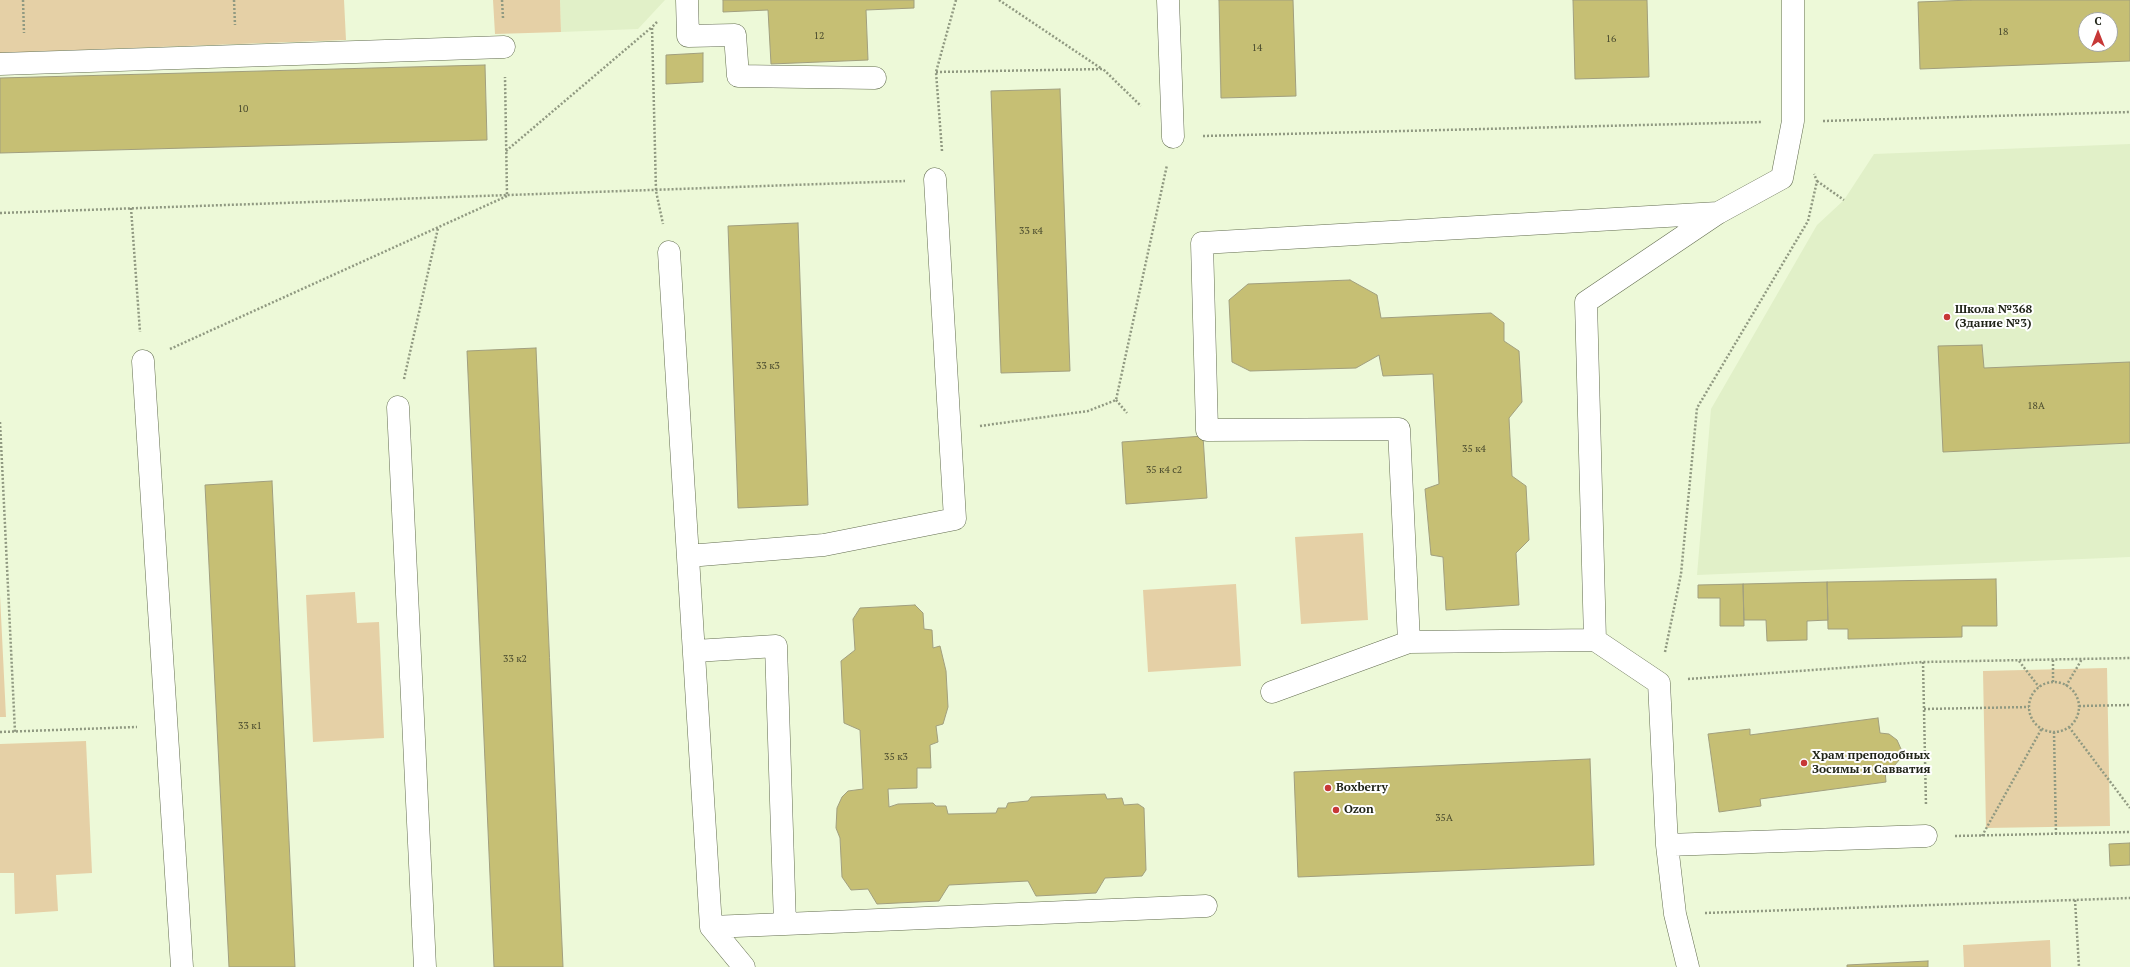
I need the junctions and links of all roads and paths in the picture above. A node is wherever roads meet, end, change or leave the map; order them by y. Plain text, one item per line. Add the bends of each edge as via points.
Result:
1 (687, 0) edge
2 (956, 0) edge
3 (999, 0) edge
4 (1168, 0) edge
5 (1794, 0) edge
6 (658, 21) dead end
7 (652, 27) junction
8 (504, 47) joint
9 (0, 64) edge
10 (1103, 69) junction
11 (875, 78) dead end
12 (2130, 112) edge
13 (1793, 121) junction
14 (1173, 137) joint
15 (506, 151) junction
16 (1812, 168) dead end
17 (935, 179) dead end
18 (1817, 181) junction
19 (870, 182) dead end
20 (656, 191) junction
21 (507, 196) junction
22 (1844, 200) dead end
23 (131, 208) junction
24 (1718, 212) junction
25 (0, 213) edge
26 (438, 227) junction
27 (669, 252) joint
28 (143, 361) junction
29 (1116, 400) dead end
30 (398, 407) joint
31 (1127, 413) dead end
32 (0, 422) edge
33 (688, 556) junction
34 (1595, 640) junction
35 (1408, 642) junction
36 (695, 651) junction
37 (2130, 658) edge
38 (2082, 659) junction
39 (2019, 660) junction
40 (2053, 660) junction
41 (1923, 662) junction
42 (1688, 680) dead end
43 (2053, 682) junction
44 (1659, 683) junction
45 (2066, 686) junction
46 (2039, 687) junction
47 (1272, 692) dead end
48 (2130, 705) edge
49 (2078, 706) junction
50 (2029, 707) junction
51 (1924, 709) junction
52 (167, 726) junction
53 (2069, 727) junction
54 (2042, 728) junction
55 (0, 732) edge
56 (14, 732) junction
57 (2054, 732) junction
58 (2130, 808) edge
59 (2130, 832) edge
60 (2056, 834) junction
61 (1926, 836) junction
62 (1982, 836) junction
63 (1667, 845) junction
64 (2130, 898) edge
65 (2075, 900) junction
66 (1206, 906) dead end
67 (1675, 914) junction
68 (785, 924) junction
69 (710, 927) junction
70 (182, 967) edge
71 (425, 967) edge
72 (745, 967) edge
73 (1688, 967) edge
74 (2079, 967) edge

1 - 11 lane via 688,36 735,35 738,76
2 - 10 path via 936,72
3 - 10 path
4 - 14 lane
5 - 13 lane
6 - 7 path
7 - 15 path
7 - 20 path
8 - 9 lane
8 - 15 path
10 - 14 path
12 - 13 path
13 - 24 lane via 1782,178
15 - 21 path
16 - 18 path
17 - 33 lane via 955,519 824,545
18 - 22 path
18 - 44 path via 1808,221 1697,408 1681,574
19 - 20 path
20 - 21 path
20 - 27 path
21 - 23 path
21 - 26 path
23 - 25 path
23 - 28 path
24 - 34 lane via 1586,302
24 - 35 lane via 1202,243 1207,430 1399,429
26 - 28 path
26 - 30 path
27 - 33 lane
28 - 52 lane
29 - 31 path
30 - 71 lane
32 - 56 path
33 - 36 lane
34 - 35 lane
34 - 44 lane
35 - 47 lane
36 - 68 lane via 776,646
36 - 69 lane
37 - 38 path
38 - 40 path
38 - 45 path
39 - 40 path
39 - 41 path
39 - 46 path
40 - 43 path
41 - 42 path
41 - 51 path
43 - 45 path via 2060,682
43 - 46 path
44 - 63 lane
45 - 49 path via 2077,696
46 - 50 path via 2031,696
48 - 49 path
49 - 53 path via 2076,718
50 - 51 path
50 - 54 path via 2031,718
51 - 61 path
52 - 56 path
52 - 70 lane
53 - 57 path
53 - 58 path
54 - 57 path
54 - 62 path
55 - 56 path
57 - 60 path
59 - 60 path
60 - 62 path
61 - 62 path
61 - 63 lane
63 - 67 lane
64 - 65 path
65 - 67 path
65 - 74 path
66 - 68 lane
67 - 73 lane
68 - 69 lane
69 - 72 lane

